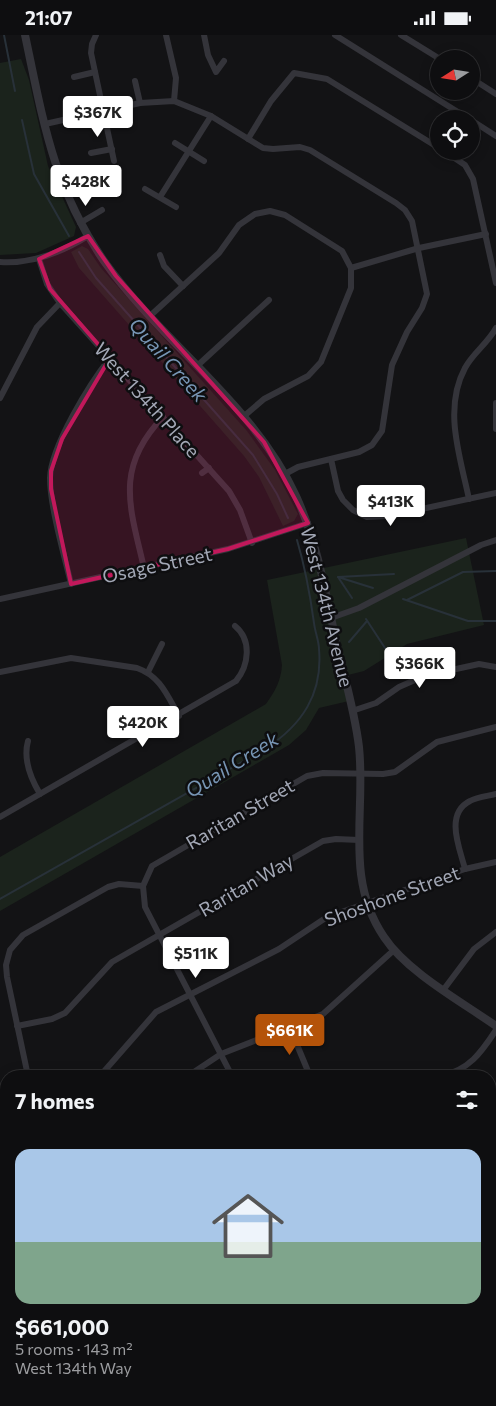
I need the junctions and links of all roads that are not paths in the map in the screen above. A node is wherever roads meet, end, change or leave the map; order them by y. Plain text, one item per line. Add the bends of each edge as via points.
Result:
1 (25, 35) edge
2 (96, 35) edge
3 (166, 35) edge
4 (204, 35) edge
5 (335, 35) edge
6 (401, 35) edge
7 (430, 53) edge
8 (224, 61) dead end
9 (96, 72) junction
10 (74, 77) dead end
11 (135, 81) dead end
12 (480, 84) edge
13 (496, 94) edge
14 (174, 101) junction
15 (140, 103) junction
16 (456, 110) edge
17 (104, 111) junction
18 (211, 116) junction
19 (45, 124) junction
20 (480, 126) edge
21 (496, 136) edge
22 (248, 139) junction
23 (430, 142) edge
24 (175, 143) dead end
25 (112, 149) junction
26 (189, 152) junction
27 (91, 153) dead end
28 (458, 160) edge
29 (114, 161) dead end
30 (204, 161) dead end
31 (145, 189) dead end
32 (160, 197) junction
33 (176, 207) dead end
34 (102, 210) dead end
35 (80, 223) junction
36 (486, 234) junction
37 (88, 236) junction
38 (419, 248) junction
39 (160, 255) dead end
40 (40, 259) junction
41 (0, 262) edge
42 (351, 268) junction
43 (496, 283) edge
44 (183, 286) junction
45 (269, 300) dead end
46 (60, 303) junction
47 (151, 315) junction
48 (496, 328) edge
49 (110, 358) junction
50 (197, 366) junction
51 (0, 397) edge
52 (496, 403) edge
53 (163, 417) junction
54 (243, 417) junction
55 (496, 429) edge
56 (331, 459) junction
57 (209, 467) junction
58 (202, 473) dead end
59 (284, 474) junction
60 (496, 493) edge
61 (469, 499) junction
62 (308, 523) junction
63 (496, 540) edge
64 (252, 543) junction
65 (144, 568) junction
66 (70, 584) junction
67 (2, 598) edge
68 (331, 618) junction
69 (235, 626) dead end
70 (162, 644) dead end
71 (496, 667) edge
72 (0, 672) edge
73 (148, 672) junction
74 (352, 711) junction
75 (179, 716) junction
76 (496, 727) edge
77 (28, 741) dead end
78 (360, 774) junction
79 (40, 794) junction
80 (496, 795) edge
81 (0, 817) edge
82 (358, 840) junction
83 (496, 862) edge
84 (465, 869) junction
85 (143, 886) junction
86 (366, 904) junction
87 (496, 932) edge
88 (160, 934) junction
89 (394, 950) junction
90 (444, 989) junction
91 (191, 994) junction
92 (17, 1026) junction
93 (496, 1026) edge
94 (290, 1028) junction
95 (496, 1030) edge
96 (221, 1053) junction
97 (27, 1070) edge
98 (105, 1070) edge
99 (197, 1070) edge
100 (229, 1070) edge
101 (308, 1070) edge
102 (459, 1070) edge

1 - 19 street, West 134th Avenue
2 - 9 street via 91,47
3 - 14 street via 176,78
4 - 8 street via 216,72
5 - 16 street
6 - 7 street
9 - 10 street
9 - 17 street
11 - 15 street
12 - 13 street
14 - 15 street
14 - 18 street
15 - 17 street
17 - 19 street
17 - 25 street
18 - 22 street
18 - 26 street
19 - 35 street, West 134th Avenue via 59,178
20 - 21 street
22 - 23 street via 278,91 294,73 327,79
22 - 38 street via 268,149 300,147 310,150 396,203 412,221
24 - 26 street
25 - 27 street
25 - 29 street
26 - 30 street
26 - 32 street
28 - 36 street via 471,174
31 - 32 street
32 - 33 street
34 - 35 street
35 - 37 street, West 134th Avenue
36 - 38 street
36 - 43 street
37 - 40 street
37 - 47 street, West 134th Avenue via 116,276
38 - 42 street
38 - 56 street via 426,301 392,365 382,431 366,449
39 - 44 street via 164,266
40 - 41 street
40 - 46 street, West 134th Place via 47,284
42 - 44 street via 346,255 338,247 285,215 266,211 250,216 239,225 219,253
42 - 54 street via 351,288 317,368 264,399
44 - 47 street
45 - 50 street
46 - 49 street, West 134th Place
46 - 51 street via 37,327
47 - 50 street, West 134th Avenue
48 - 61 street via 466,367 454,402 454,427
49 - 53 street, West 134th Place
49 - 66 street via 94,379 62,439 51,471 51,489
50 - 54 street, West 134th Avenue
52 - 55 street
53 - 57 street, West 134th Place
53 - 65 street via 140,448 129,481 130,504
54 - 59 street, West 134th Avenue
56 - 59 street
56 - 61 street via 341,496 349,507 364,516 389,517
57 - 58 street
57 - 64 street, West 134th Place via 232,496
59 - 62 street, West 134th Avenue
60 - 61 street
62 - 64 street, Osage Street
62 - 68 street, West 134th Avenue
63 - 68 street via 359,608
64 - 65 street, Osage Street
65 - 66 street, Osage Street
66 - 67 street, Osage Street
68 - 74 street, West 134th Avenue
69 - 75 street via 242,631 247,651 244,669 236,681
70 - 73 street
71 - 74 street via 479,663 424,676 399,687 376,703
72 - 73 street via 70,658
73 - 75 street via 162,686
74 - 78 street, West 134th Avenue
75 - 79 street
76 - 78 street, Raritan Street via 437,742 395,772
77 - 79 street via 26,753 31,777
78 - 82 street, West 134th Avenue
78 - 85 street, Raritan Street via 323,773 295,782 160,859 147,872
79 - 81 street
80 - 84 street via 471,801 458,813 456,831
82 - 86 street, West 134th Avenue via 360,879
82 - 88 street, Raritan Way via 324,841
83 - 84 street, Shoshone Street
84 - 86 street, Shoshone Street
85 - 88 street via 145,907
85 - 92 street via 119,884 108,887 23,935 10,950 6,971
86 - 89 street, West 134th Avenue via 377,927
86 - 91 street, Shoshone Street via 328,917 279,949
87 - 90 street via 474,949
88 - 91 street
88 - 92 street, Raritan Way via 109,965 65,1013
89 - 90 street, West 134th Avenue via 409,965
89 - 94 street via 330,1009
90 - 93 street, West 134th Avenue
91 - 96 street
91 - 98 street, Shoshone Street via 152,1015
92 - 97 street
94 - 96 street
94 - 101 street
95 - 102 street via 471,1063
96 - 99 street
96 - 100 street

